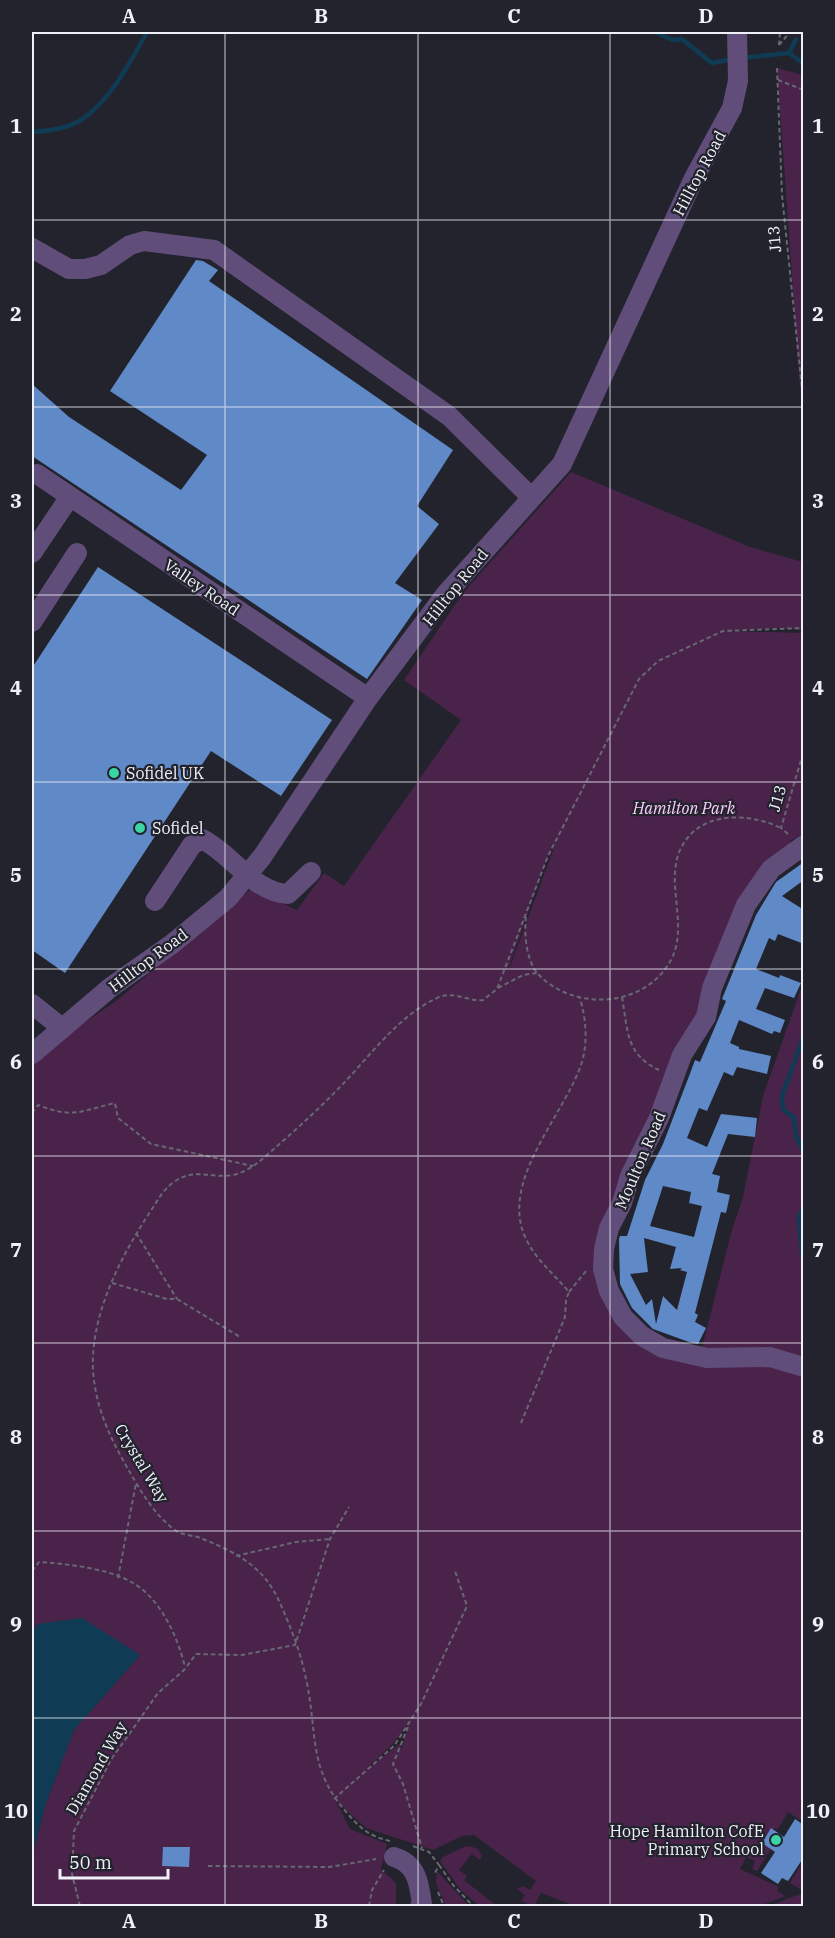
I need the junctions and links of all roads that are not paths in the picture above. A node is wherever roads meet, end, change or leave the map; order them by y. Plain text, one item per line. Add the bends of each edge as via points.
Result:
1 (737, 32) edge
2 (32, 248) edge
3 (36, 474) dead end
4 (531, 497) junction
5 (69, 498) junction
6 (32, 553) edge
7 (77, 553) dead end
8 (32, 622) edge
9 (368, 698) junction
10 (801, 846) edge
11 (311, 872) dead end
12 (247, 874) junction
13 (155, 901) dead end
14 (32, 1004) edge
15 (62, 1028) junction
16 (32, 1054) edge
17 (804, 1367) edge
18 (393, 1855) road end
19 (427, 1902) edge

1 - 4 street, Hilltop Road via 738,81 732,108 694,178 562,464
2 - 4 street via 69,269 101,265 130,245 144,241 214,250 449,416
3 - 5 street, Valley Road
4 - 9 street, Hilltop Road via 445,595
5 - 6 street
5 - 9 street, Valley Road
7 - 8 street
9 - 12 street, Hilltop Road
10 - 17 street, Moulton Road via 771,869 749,899 713,984 706,1017 687,1045 609,1228 604,1264 606,1282 618,1310 633,1328 655,1344 696,1357 770,1358
11 - 12 street via 288,894 273,893
12 - 13 street via 202,839 192,845
12 - 15 street, Hilltop Road via 228,898
14 - 15 street
15 - 16 street, Hilltop Road
18 - 19 street via 414,1871

